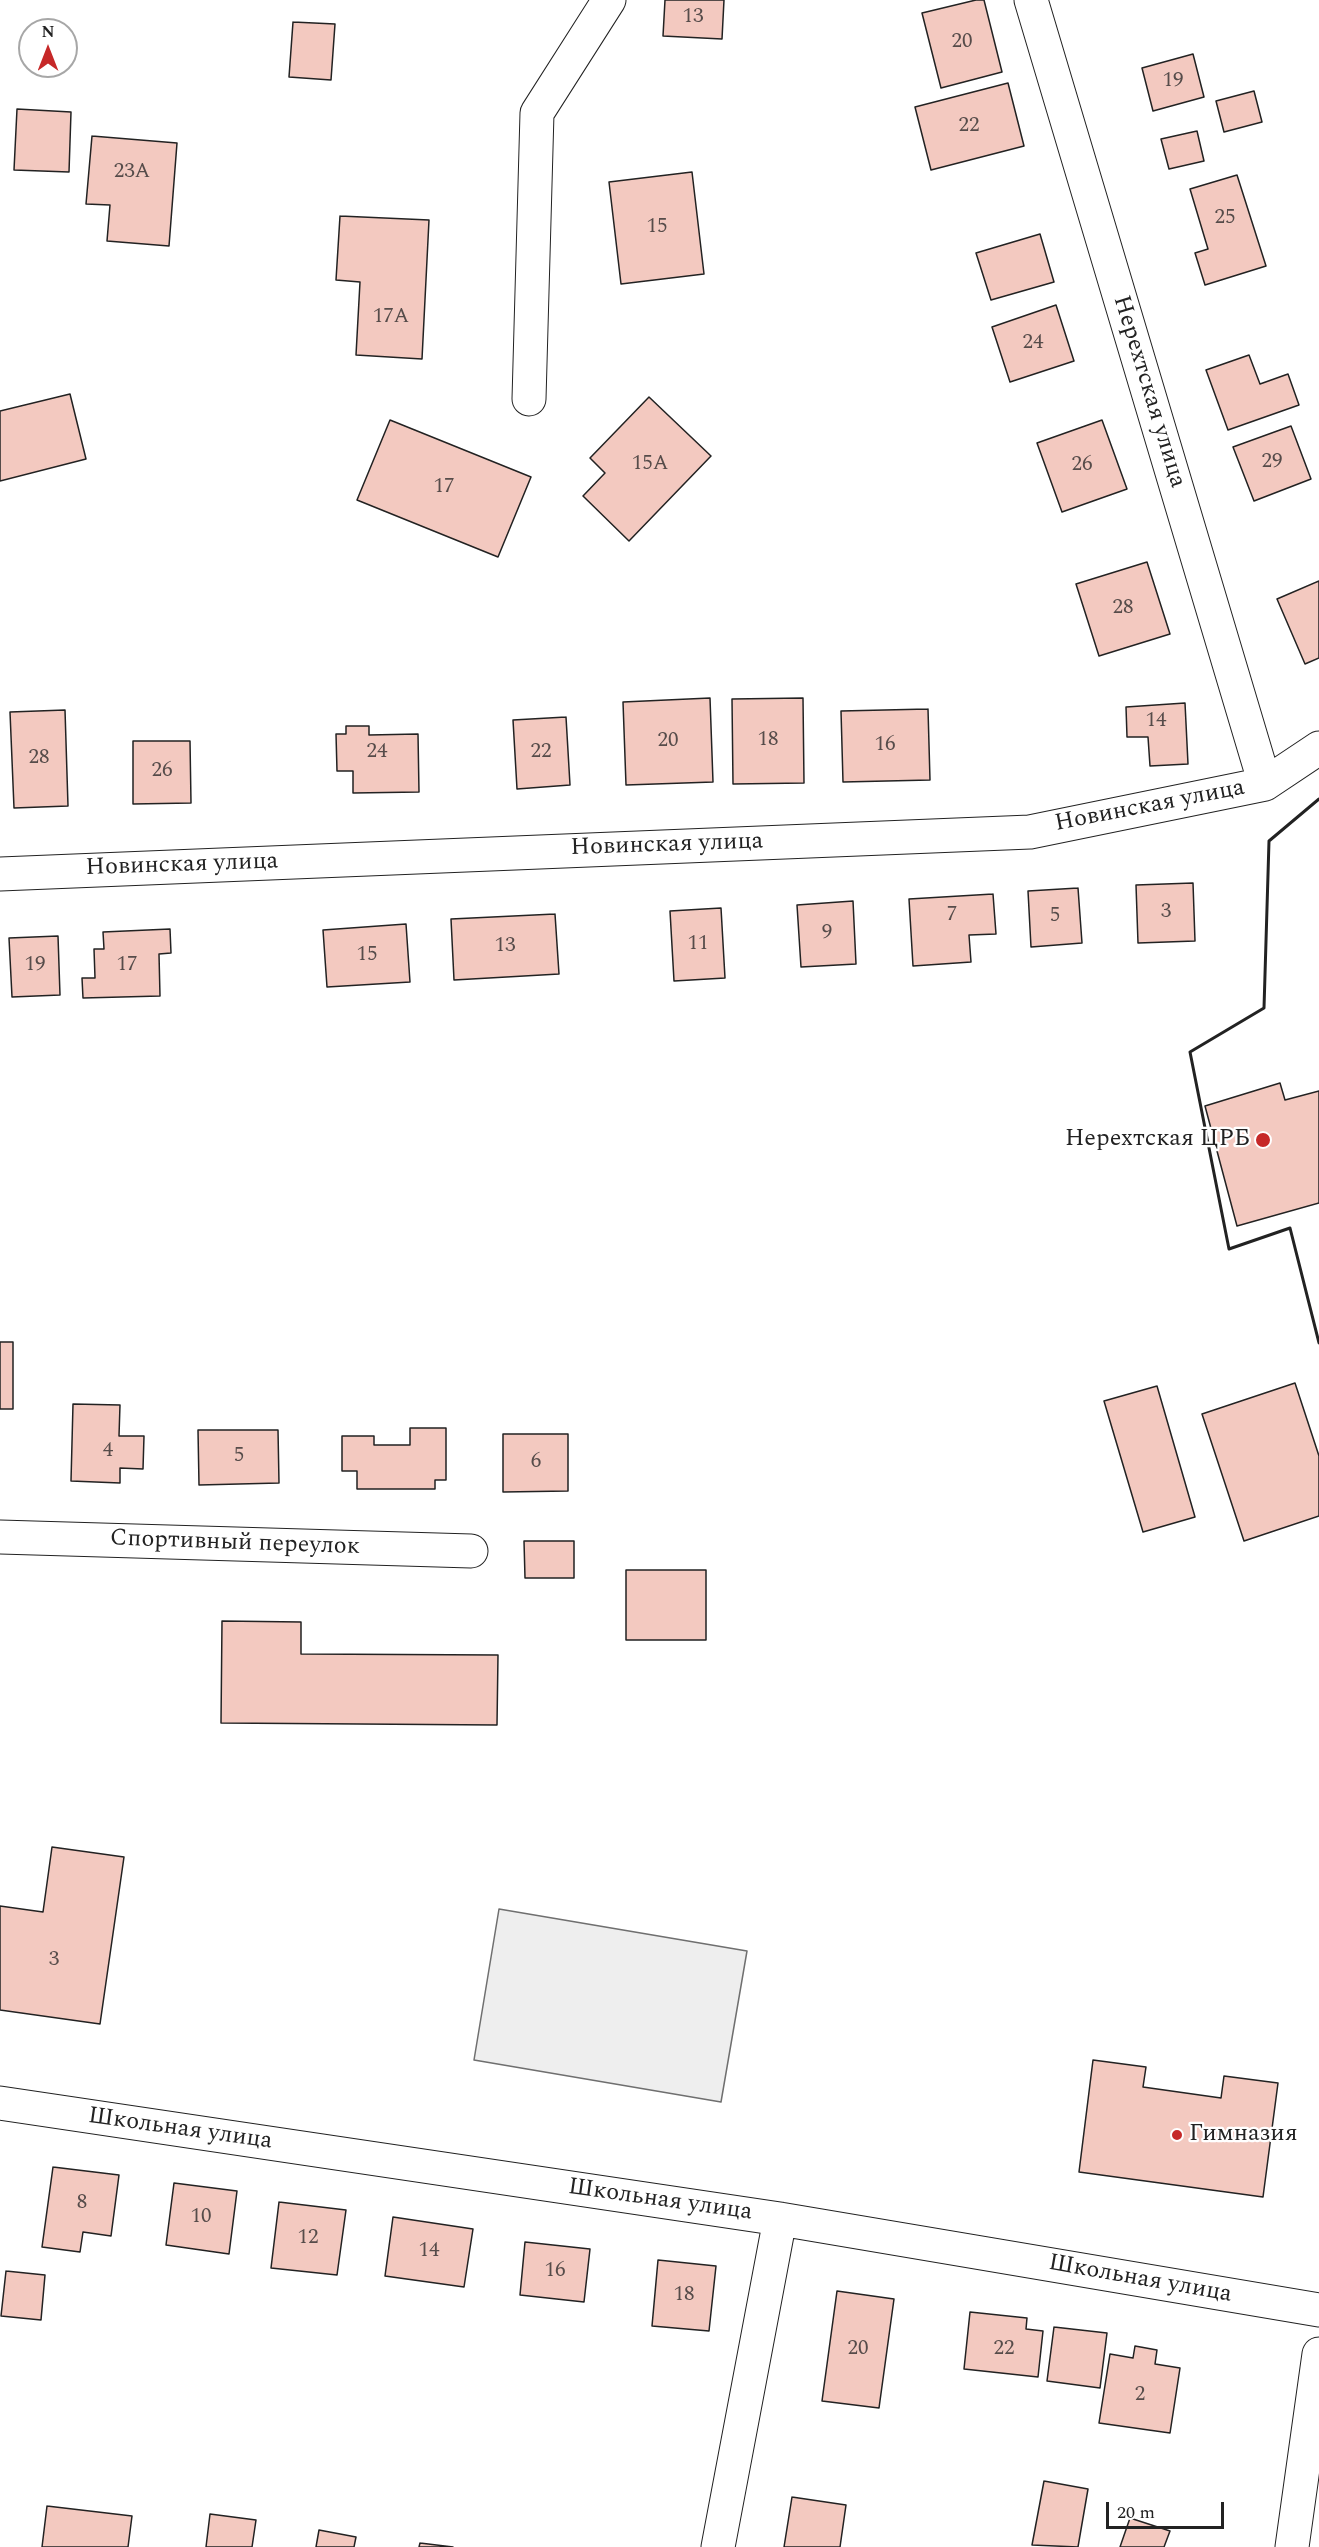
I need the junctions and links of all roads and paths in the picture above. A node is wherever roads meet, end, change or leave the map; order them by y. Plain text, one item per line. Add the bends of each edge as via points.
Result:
1 (609, 0) edge
2 (1031, 0) edge
3 (529, 399) dead end
4 (1319, 748) edge
5 (1265, 784) junction
6 (0, 874) edge
7 (0, 1538) edge
8 (471, 1551) dead end
9 (0, 2103) edge
10 (780, 2219) junction
11 (1319, 2310) edge
12 (1319, 2354) edge
13 (718, 2547) edge
14 (1292, 2547) edge

1 - 3 street via 537,113
2 - 5 street, Нерехтская улица
4 - 5 street, Новинская улица
5 - 6 street, Новинская улица via 1030,832
7 - 8 street, Спортивный переулок
9 - 10 street, Школьная улица
10 - 11 street, Школьная улица
10 - 13 street
12 - 14 street

